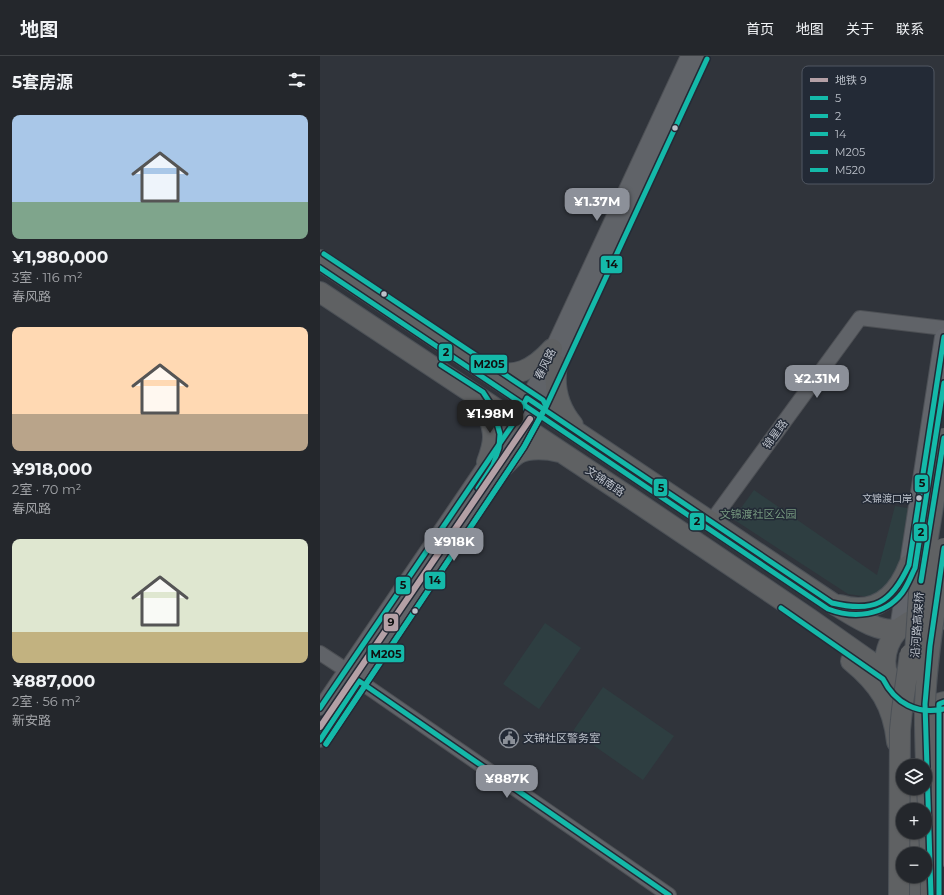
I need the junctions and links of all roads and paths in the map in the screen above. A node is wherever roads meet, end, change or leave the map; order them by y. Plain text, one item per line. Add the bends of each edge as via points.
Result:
1 (688, 56) edge
2 (701, 56) edge
3 (320, 260) edge
4 (322, 297) edge
5 (944, 328) edge
6 (944, 337) edge
7 (555, 357) junction
8 (481, 368) junction
9 (478, 398) junction
10 (533, 402) junction
11 (520, 425) junction
12 (584, 436) junction
13 (944, 438) edge
14 (564, 453) junction
15 (494, 465) junction
16 (586, 468) junction
17 (711, 522) junction
18 (944, 548) edge
19 (909, 565) junction
20 (832, 603) junction
21 (944, 619) edge
22 (899, 629) junction
23 (320, 653) edge
24 (346, 670) junction
25 (888, 674) junction
26 (359, 681) junction
27 (905, 698) junction
28 (942, 703) edge
29 (320, 708) edge
30 (320, 740) edge
31 (904, 759) edge
32 (906, 759) edge
33 (907, 759) edge
34 (904, 795) edge
35 (906, 883) edge
36 (914, 883) edge
37 (665, 894) edge
38 (899, 895) edge
39 (906, 895) edge
40 (914, 895) edge
41 (931, 895) edge
42 (939, 895) edge

1 - 7 street, 春风路
2 - 7 street, 春风路
3 - 8 highway
4 - 9 highway, 文锦南路
5 - 17 street, 锦星路 via 860,318
6 - 19 main road
7 - 8 highway via 542,360 519,373 495,373
7 - 10 street, 春风路
7 - 12 highway via 555,387 558,400 564,413
8 - 10 highway
9 - 11 highway, 文锦南路
9 - 15 highway via 484,406 493,435
10 - 11 street, 春风路
10 - 12 highway
11 - 14 highway, 文锦南路
11 - 15 street, 春风路
12 - 17 highway
13 - 33 highway, 沿河路高架桥, bridge via 919,593
14 - 15 highway via 552,450 528,451
14 - 16 highway, 文锦南路
15 - 24 street, 春风路
15 - 26 street, 春风路
16 - 25 highway, 文锦南路
16 - 31 highway, bridge via 632,510 850,661 872,680 888,705
17 - 20 highway
18 - 41 highway, 沿河路高架桥, bridge via 929,647 926,704 925,767
19 - 20 highway via 897,590 875,605 847,608
19 - 22 main road
20 - 22 highway via 878,628
21 - 22 highway via 917,619
22 - 25 highway via 888,645
23 - 24 street
24 - 29 street, 春风路
25 - 27 highway via 894,688
26 - 30 street, 春风路
26 - 37 street
27 - 28 highway via 922,704
27 - 32 main road
28 - 42 main road
34 - 38 highway, bridge
35 - 39 main road
36 - 40 highway

